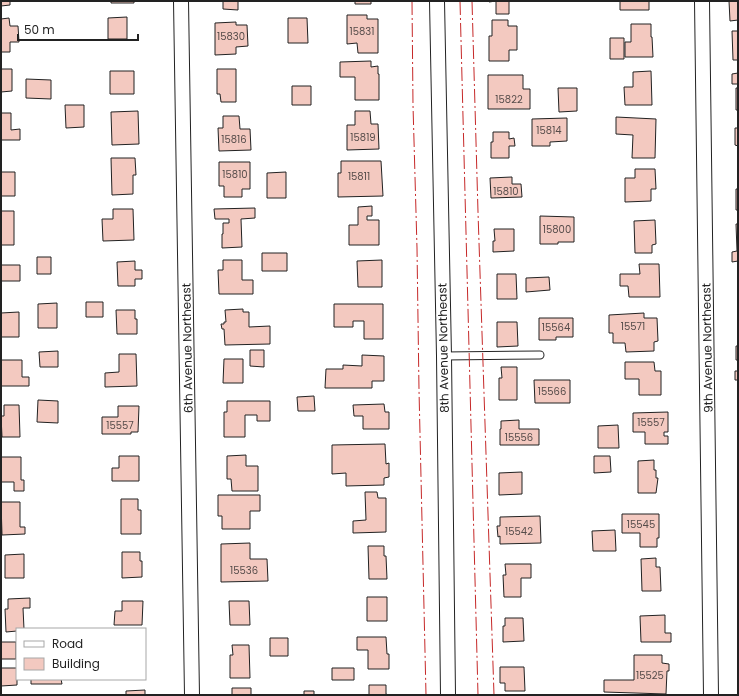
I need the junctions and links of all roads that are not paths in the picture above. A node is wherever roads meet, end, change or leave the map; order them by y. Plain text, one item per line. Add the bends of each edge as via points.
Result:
1 (181, 1) edge
2 (437, 1) edge
3 (702, 1) edge
4 (540, 355) dead end
5 (444, 356) junction
6 (192, 695) edge
7 (448, 695) edge
8 (711, 695) edge

1 - 6 street, 6th Avenue Northeast
2 - 5 street, 8th Avenue Northeast
3 - 8 street, 9th Avenue Northeast
4 - 5 lane
5 - 7 street, 8th Avenue Northeast

